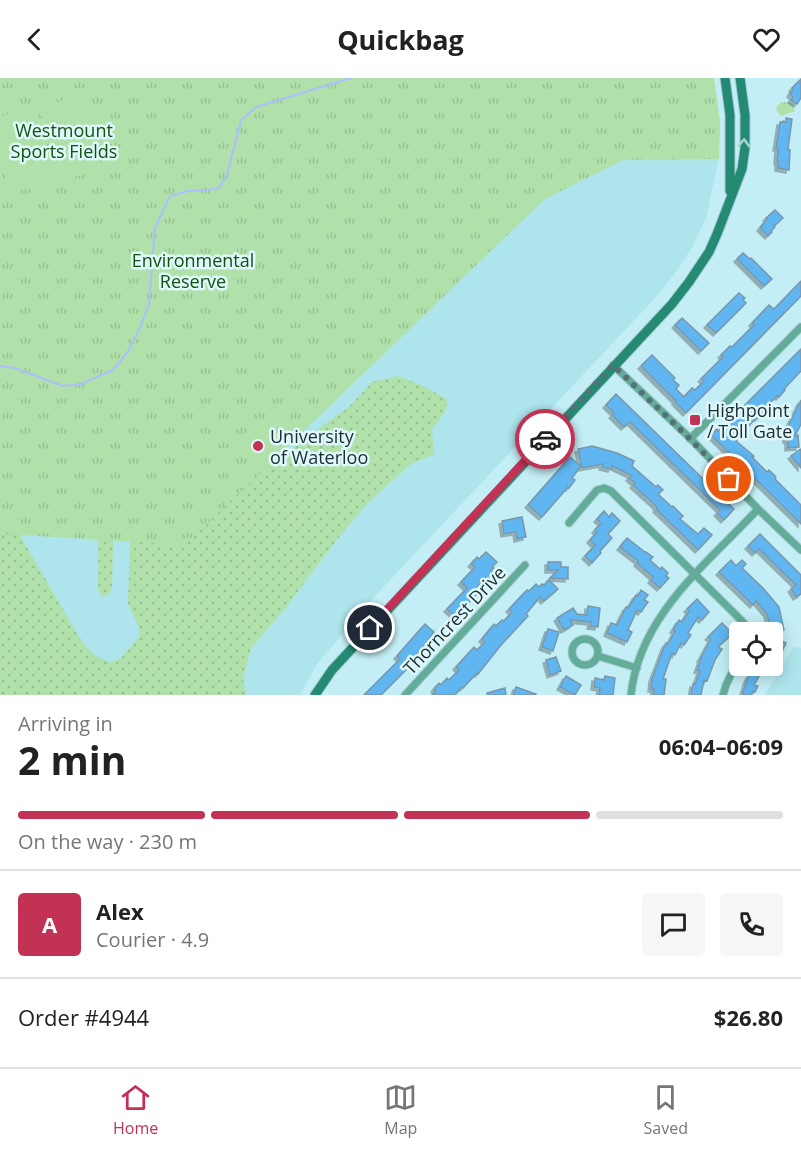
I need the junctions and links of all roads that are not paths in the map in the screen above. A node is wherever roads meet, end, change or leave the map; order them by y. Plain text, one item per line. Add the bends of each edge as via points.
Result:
1 (725, 78) edge
2 (740, 78) edge
3 (730, 199) junction
4 (801, 327) edge
5 (613, 365) junction
6 (690, 439) junction
7 (758, 509) junction
8 (569, 523) dead end
9 (801, 550) edge
10 (525, 565) dead end
11 (694, 574) junction
12 (743, 622) edge
13 (598, 656) dead end
14 (636, 668) junction
15 (730, 676) edge
16 (315, 695) edge
17 (405, 695) edge
18 (632, 695) edge
19 (723, 695) edge

1 - 3 street via 730,115
3 -> 2 street via 742,170 745,148
3 - 5 street via 700,267 672,304
4 - 6 street
5 - 6 street
5 - 16 street via 332,670
6 - 7 street
7 - 9 street
7 - 11 street
8 - 11 street via 597,490 604,488
10 - 17 street, Thorncrest Drive
11 - 12 street
11 - 14 street via 665,610
13 - 14 street
14 - 18 street
15 - 19 street

